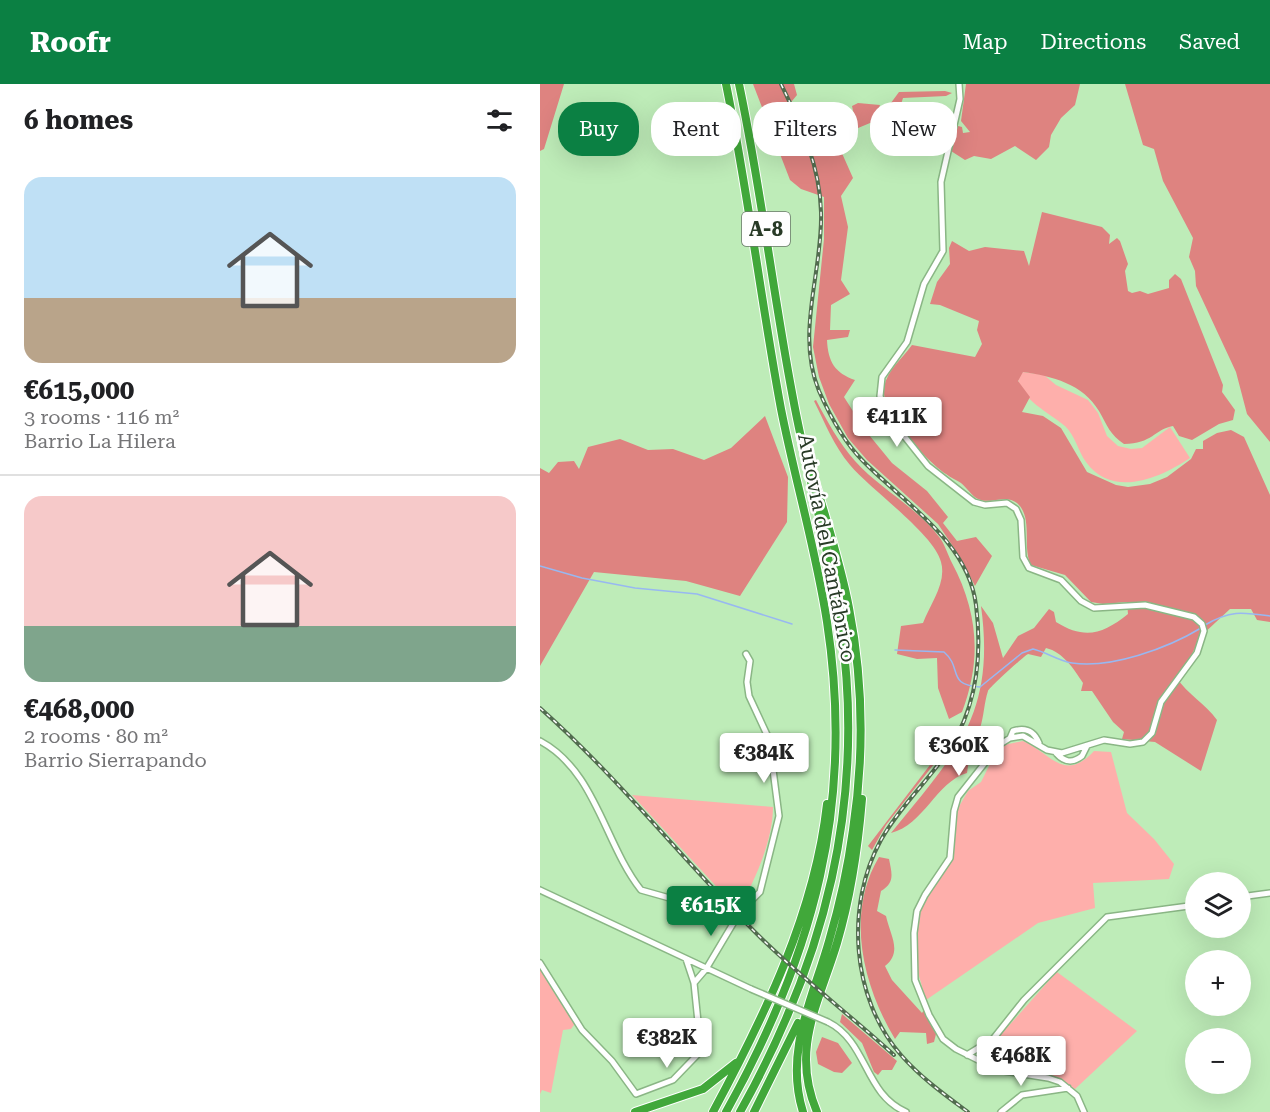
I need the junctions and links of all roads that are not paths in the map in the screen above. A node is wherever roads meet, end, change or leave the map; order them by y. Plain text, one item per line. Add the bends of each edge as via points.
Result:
1 (726, 84) edge
2 (739, 84) edge
3 (959, 84) edge
4 (789, 375) junction
5 (854, 636) junction
6 (746, 654) dead end
7 (832, 658) junction
8 (540, 741) edge
9 (540, 890) edge
10 (1270, 893) edge
11 (1251, 896) edge
12 (1185, 906) edge
13 (737, 917) junction
14 (686, 959) junction
15 (540, 963) edge
16 (706, 969) junction
17 (694, 983) junction
18 (813, 989) junction
19 (750, 1042) junction
20 (967, 1055) junction
21 (1068, 1088) junction
22 (635, 1112) edge
23 (713, 1112) edge
24 (726, 1112) edge
25 (740, 1112) edge
26 (754, 1112) edge
27 (803, 1112) edge
28 (817, 1112) edge
29 (906, 1112) edge
30 (1001, 1112) edge
31 (1084, 1112) edge

1 - 7 highway, Autovía del Cantábrico / A-8 via 782,410 815,556
2 - 4 highway, Autovía del Cantábrico / A-8
3 - 20 street via 960,99 941,182 943,251 924,284 907,342 882,377 883,408 938,474 977,504 1007,503 1016,508 1021,520 1023,557 1029,568 1061,580 1081,601 1094,608 1145,605 1191,616 1204,631 1197,653 1161,702 1147,740 1132,744 1104,740 1070,753 1056,753 1039,745 1033,733 1013,731 958,797 950,858 922,899 915,922 914,971 918,992 940,1035
4 - 5 highway
4 - 25 highway, Autovía del Cantábrico / A-8 via 841,626 848,715 846,785 835,868 818,937 781,1031
5 - 18 highway via 860,709 857,801 841,893
5 - 28 highway via 863,708 862,800 847,905 808,1032 807,1078
6 - 13 street, bridge via 750,661 749,696 769,739 779,816 760,892
7 - 19 highway via 831,765 815,868 800,921
7 - 24 highway, Autovía del Cantábrico / A-8 via 835,774 817,893 788,986
8 - 13 street via 580,776 641,890
9 - 14 street
10 - 11 street
12 - 20 street via 1107,917 1024,1000 993,1039
13 - 16 street
14 - 16 street
14 - 17 street
15 - 17 street via 582,1030 636,1094 673,1080 701,1052
16 - 17 street
16 - 29 street, bridge via 842,1030 853,1041 881,1095
18 - 26 highway
18 - 27 highway via 796,1060
19 - 22 highway via 737,1062 713,1083 682,1098
19 - 23 highway
20 - 21 street via 998,1070 1050,1078
21 - 30 street via 1022,1095
21 - 31 street via 1077,1096

